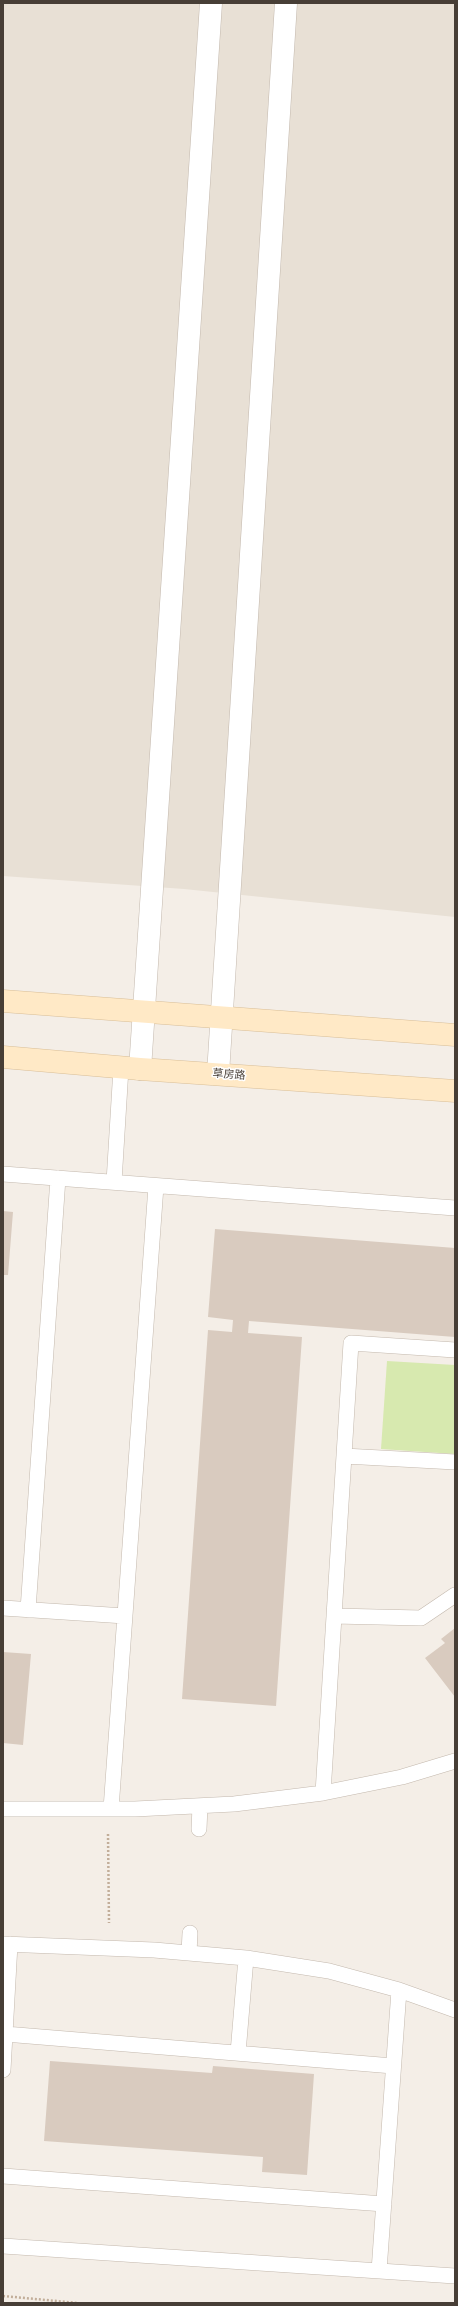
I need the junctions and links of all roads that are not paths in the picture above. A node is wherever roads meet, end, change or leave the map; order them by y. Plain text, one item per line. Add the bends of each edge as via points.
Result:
1 (211, 3) edge
2 (286, 3) edge
3 (3, 1001) edge
4 (144, 1011) junction
5 (221, 1017) junction
6 (455, 1035) edge
7 (3, 1057) edge
8 (131, 1068) junction
9 (218, 1074) junction
10 (455, 1091) edge
11 (3, 1174) edge
12 (58, 1178) junction
13 (114, 1182) junction
14 (156, 1186) junction
15 (455, 1208) edge
16 (455, 1350) edge
17 (344, 1456) junction
18 (455, 1462) edge
19 (455, 1595) edge
20 (3, 1608) edge
21 (28, 1610) junction
22 (125, 1616) junction
23 (334, 1616) junction
24 (455, 1761) edge
25 (323, 1793) junction
26 (200, 1806) junction
27 (3, 1809) edge
28 (112, 1809) junction
29 (199, 1829) dead end
30 (190, 1933) dead end
31 (6, 1944) edge
32 (189, 1953) junction
33 (246, 1958) junction
34 (399, 1990) junction
35 (455, 2010) edge
36 (5, 2034) junction
37 (238, 2053) junction
38 (393, 2066) junction
39 (3, 2070) edge
40 (3, 2176) edge
41 (384, 2204) junction
42 (3, 2246) edge
43 (379, 2271) junction
44 (455, 2276) edge

1 - 4 street
2 - 5 street
3 - 4 main road
4 - 5 main road
4 - 8 street
5 - 6 main road
5 - 9 street
7 - 8 main road, 草房路
8 - 9 main road, 草房路
8 - 13 lane
9 - 10 main road, 草房路
11 - 12 lane
12 - 13 lane
12 - 21 lane
13 - 14 lane
14 - 15 lane
14 - 22 lane
16 - 17 lane via 351,1343
17 - 18 lane
17 - 23 lane
19 - 23 lane via 421,1618
20 - 21 lane
21 - 22 lane
22 - 28 lane
23 - 25 lane
24 - 25 lane via 402,1777
25 - 26 lane
26 - 28 lane
26 - 29 lane
27 - 28 lane
30 - 32 lane
31 - 32 lane
31 - 36 lane
32 - 33 lane
33 - 34 lane via 329,1971
33 - 37 lane
34 - 35 lane
34 - 38 lane
36 - 37 lane
36 - 39 lane
37 - 38 lane
38 - 41 lane
40 - 41 lane
41 - 43 lane
42 - 43 lane
43 - 44 lane

